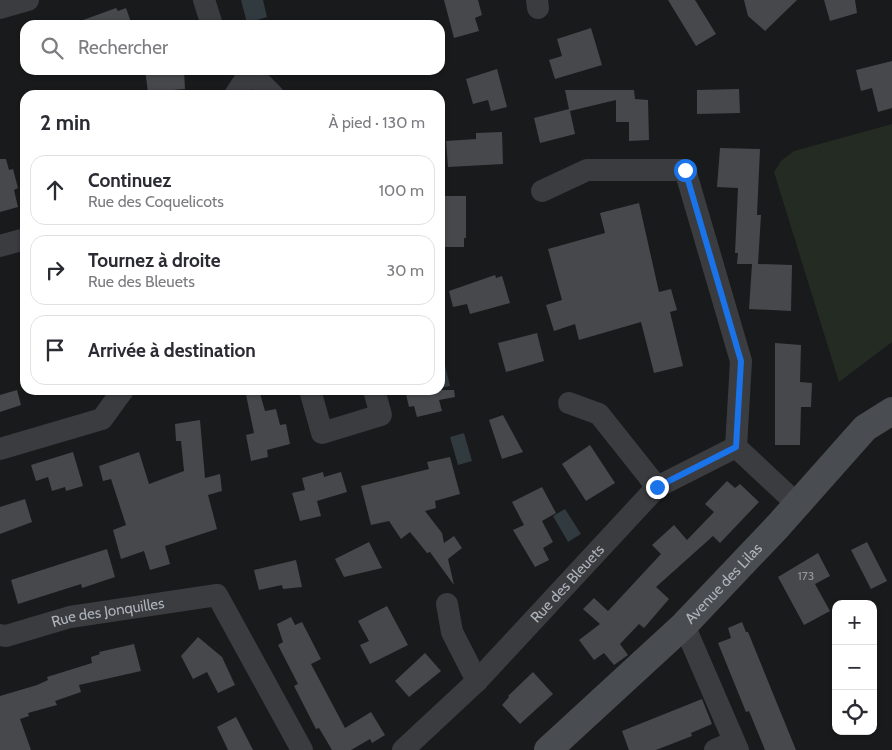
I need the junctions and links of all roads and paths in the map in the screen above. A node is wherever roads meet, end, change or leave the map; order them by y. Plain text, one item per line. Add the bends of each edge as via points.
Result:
1 (28, 0) edge
2 (204, 0) edge
3 (0, 8) edge
4 (210, 20) edge
5 (247, 75) edge
6 (253, 75) edge
7 (238, 90) edge
8 (268, 90) edge
9 (542, 191) dead end
10 (20, 240) edge
11 (0, 246) edge
12 (119, 395) edge
13 (311, 395) edge
14 (375, 395) edge
15 (569, 403) dead end
16 (891, 412) edge
17 (736, 447) junction
18 (0, 449) edge
19 (657, 487) junction
20 (797, 504) junction
21 (447, 604) dead end
22 (684, 625) junction
23 (0, 635) edge
24 (477, 681) junction
25 (729, 747) edge
26 (302, 750) edge
27 (403, 750) edge
28 (548, 750) edge

1 - 3 street
2 - 4 street
5 - 7 street
6 - 8 street
9 - 17 street via 587,170 685,170 741,361
10 - 11 street
12 - 18 street via 102,419
13 - 14 street via 322,433 381,415
15 - 19 street via 599,414
16 - 20 street, Avenue des Lilas via 865,428
17 - 19 street, Rue des Bleuets
17 - 20 street
19 - 24 street, Rue des Bleuets
20 - 22 street, Avenue des Lilas
21 - 24 street via 452,632
22 - 25 street
22 - 28 street, Avenue des Lilas
23 - 26 street, Rue des Jonquilles via 70,617 217,595
24 - 27 street, Rue des Bleuets

